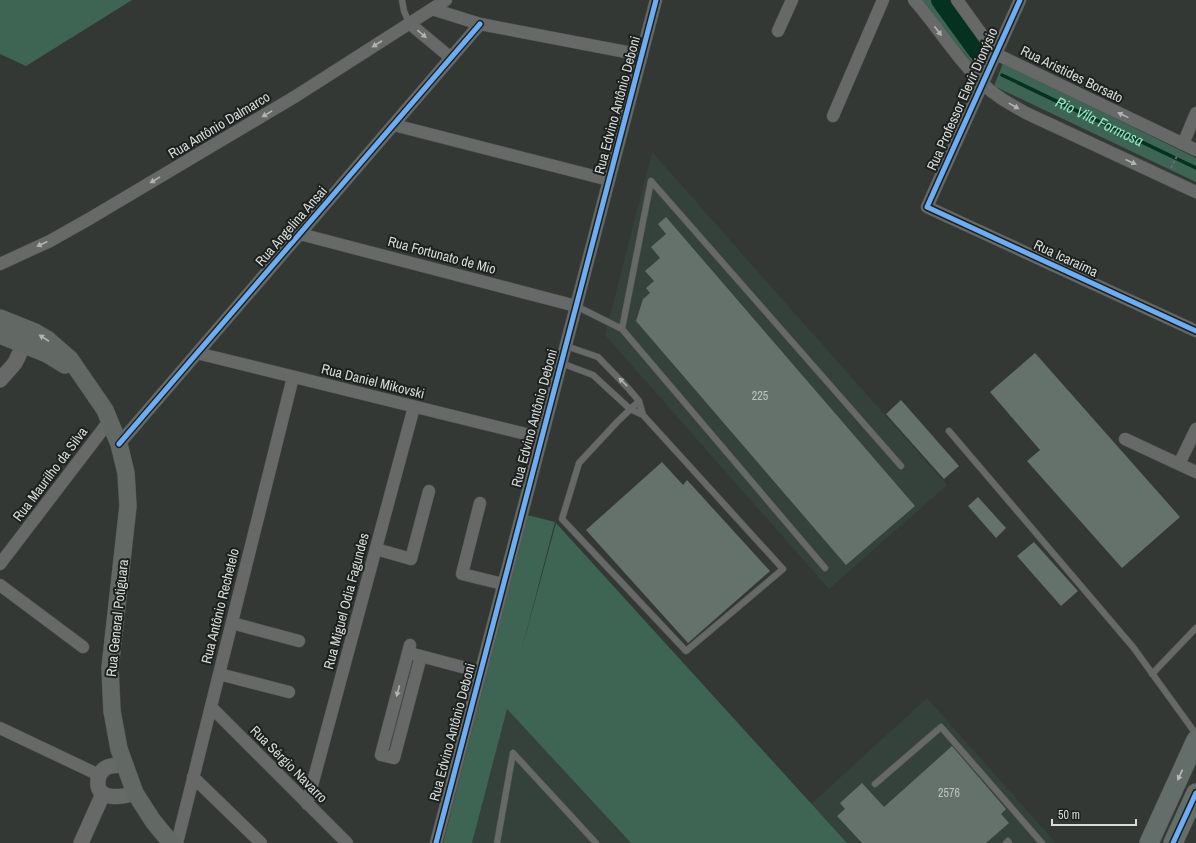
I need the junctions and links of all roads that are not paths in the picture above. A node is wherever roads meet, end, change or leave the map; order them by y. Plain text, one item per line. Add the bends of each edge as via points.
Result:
1 (402, 0) edge
2 (446, 0) edge
3 (656, 0) edge
4 (792, 0) edge
5 (883, 0) edge
6 (914, 0) edge
7 (957, 0) edge
8 (1020, 0) edge
9 (431, 5) edge
10 (409, 23) junction
11 (480, 24) junction
12 (778, 31) dead end
13 (996, 54) junction
14 (642, 55) junction
15 (451, 58) junction
16 (982, 83) junction
17 (1196, 113) edge
18 (833, 116) dead end
19 (394, 125) junction
20 (1182, 144) junction
21 (1196, 150) edge
22 (609, 180) junction
23 (1196, 192) edge
24 (927, 208) joint
25 (300, 234) junction
26 (0, 264) edge
27 (576, 306) junction
28 (1, 324) edge
29 (622, 329) junction
30 (1196, 331) edge
31 (24, 344) junction
32 (566, 346) junction
33 (197, 354) junction
34 (562, 362) junction
35 (294, 377) junction
36 (0, 380) edge
37 (89, 387) junction
38 (640, 401) junction
39 (414, 407) junction
40 (630, 409) junction
41 (642, 415) junction
42 (110, 420) junction
43 (1196, 428) edge
44 (949, 431) dead end
45 (542, 438) junction
46 (1125, 439) dead end
47 (119, 444) junction
48 (1179, 464) junction
49 (901, 466) dead end
50 (1196, 472) edge
51 (429, 491) dead end
52 (480, 503) dead end
53 (376, 549) junction
54 (0, 564) edge
55 (825, 568) dead end
56 (503, 584) junction
57 (0, 585) edge
58 (232, 623) junction
59 (1196, 628) edge
60 (299, 641) dead end
61 (83, 647) dead end
62 (421, 656) junction
63 (480, 672) junction
64 (219, 674) junction
65 (1152, 674) junction
66 (289, 692) dead end
67 (211, 707) junction
68 (0, 728) edge
69 (1196, 734) edge
70 (1196, 740) edge
71 (124, 765) junction
72 (99, 775) junction
73 (193, 777) junction
74 (875, 784) dead end
75 (135, 793) junction
76 (103, 794) junction
77 (1195, 800) edge
78 (307, 804) junction
79 (81, 843) edge
80 (171, 843) edge
81 (177, 843) edge
82 (261, 843) edge
83 (346, 843) edge
84 (436, 843) edge
85 (497, 843) edge
86 (595, 843) edge
87 (1042, 843) edge
88 (1148, 843) edge
89 (1173, 843) edge

1 - 10 lane
2 - 9 street, Rua Antônio Dalmarco
3 - 14 street, Rua Edvino Antônio Deboni
4 - 12 street
5 - 18 street
6 -> 16 street
7 - 13 street, Rua Aristides Borsato
8 - 13 street, Rua Professor Elevir Dionýsio
9 - 10 street, Rua Antônio Dalmarco
9 - 11 street
10 -> 15 street
10 -> 26 street, Rua Antônio Dalmarco via 296,96 90,219
11 - 14 street
11 - 15 street, Rua Angelina Ansai
13 - 16 street, Rua Professor Elevir Dionýsio
20 -> 13 street, Rua Aristides Borsato
14 - 22 street, Rua Edvino Antônio Deboni
15 - 19 street, Rua Angelina Ansai
16 -> 23 street via 1026,113
16 - 24 street, Rua Professor Elevir Dionýsio
17 - 20 street
19 - 22 street
19 - 25 street, Rua Angelina Ansai
20 - 21 street, Rua Aristides Borsato
22 - 27 street, Rua Edvino Antônio Deboni
24 - 30 street, Rua Icaraíma
25 - 27 street, Rua Fortunato de Mio
25 - 33 street, Rua Angelina Ansai
27 - 29 lane
27 - 32 street, Rua Edvino Antônio Deboni
28 - 31 main road
37 -> 28 main road, Rua General Potiguara via 70,359 47,339 22,325
29 - 49 lane via 651,182
29 - 55 lane
31 - 36 street via 15,363
31 - 37 main road, Rua General Potiguara via 55,359
32 - 34 street, Rua Edvino Antônio Deboni
38 -> 32 lane via 598,357
33 - 35 street, Rua Daniel Mikovski
33 - 47 street, Rua Angelina Ansai
34 - 40 lane via 593,375
34 - 45 street, Rua Edvino Antônio Deboni
35 - 39 street, Rua Daniel Mikovski
35 - 58 street, Rua Antônio Rechetelo
37 - 42 main road, Rua General Potiguara
38 - 40 lane
38 - 41 lane
39 - 45 street, Rua Daniel Mikovski
39 - 53 street, Rua Miguel Odia Fagundes
40 - 41 lane
40 - 41 lane via 579,463 562,520 686,652 783,569
42 - 47 main road, Rua General Potiguara
42 - 54 street, Rua Maurilho da Silva
43 - 48 street
44 - 65 lane via 1133,647
45 - 56 street, Rua Edvino Antônio Deboni
46 - 48 street
47 - 71 main road, Rua General Potiguara via 126,473 128,506 112,653 110,696 114,730
48 - 50 street
51 - 53 street via 411,559
52 - 56 street via 462,574
53 - 78 street, Rua Miguel Odia Fagundes
56 - 63 street, Rua Edvino Antônio Deboni
57 - 61 street
58 - 60 street
58 - 64 street, Rua Antônio Rechetelo
59 - 65 lane
62 -> 62 street via 409,649 381,755 394,758
62 - 63 street
63 - 84 street, Rua Edvino Antônio Deboni
64 - 66 street
64 - 67 street, Rua Antônio Rechetelo
65 - 69 lane
67 - 73 street, Rua Antônio Rechetelo
67 - 78 street, Rua Sérgio Navarro
68 - 72 street
70 -> 88 main road
71 - 72 street via 108,767
71 - 75 main road, Rua General Potiguara
72 - 76 street via 98,785
73 - 81 street, Rua Antônio Rechetelo
73 - 82 street
74 - 87 lane via 941,727
75 - 76 street via 114,797
75 - 80 main road, Rua General Potiguara
76 - 79 street
77 - 89 main road
78 - 83 street, Rua Sérgio Navarro
85 - 86 lane via 513,753

